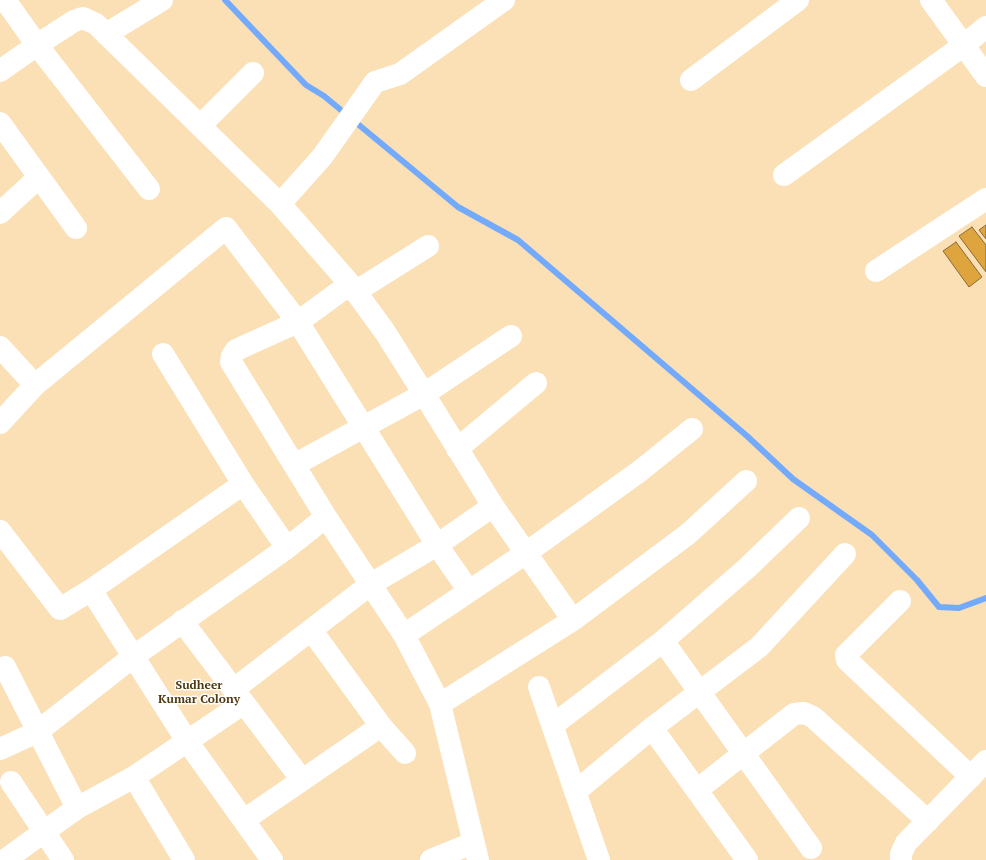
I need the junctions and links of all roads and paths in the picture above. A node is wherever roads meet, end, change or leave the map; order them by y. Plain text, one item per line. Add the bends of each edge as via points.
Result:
1 (5, 0) edge
2 (162, 0) edge
3 (504, 0) edge
4 (798, 0) edge
5 (931, 0) edge
6 (986, 27) edge
7 (106, 34) junction
8 (37, 45) junction
9 (964, 45) junction
10 (0, 71) edge
11 (253, 73) dead end
12 (986, 76) edge
13 (691, 80) dead end
14 (0, 123) edge
15 (200, 126) junction
16 (784, 175) dead end
17 (39, 177) junction
18 (149, 189) dead end
19 (986, 199) edge
20 (280, 204) junction
21 (0, 213) edge
22 (76, 228) dead end
23 (428, 246) dead end
24 (876, 271) dead end
25 (352, 288) junction
26 (298, 322) junction
27 (511, 336) dead end
28 (0, 348) edge
29 (163, 354) dead end
30 (536, 383) dead end
31 (35, 385) junction
32 (424, 394) junction
33 (0, 423) edge
34 (364, 427) junction
35 (692, 429) dead end
36 (457, 449) junction
37 (294, 465) junction
38 (746, 481) dead end
39 (243, 484) junction
40 (493, 506) junction
41 (326, 517) junction
42 (799, 518) dead end
43 (0, 530) edge
44 (437, 545) junction
45 (287, 548) junction
46 (526, 553) junction
47 (845, 554) dead end
48 (371, 584) junction
49 (91, 590) junction
50 (469, 591) junction
51 (900, 602) dead end
52 (573, 620) junction
53 (182, 621) junction
54 (312, 631) junction
55 (404, 635) junction
56 (663, 641) junction
57 (134, 656) junction
58 (0, 670) edge
59 (539, 686) dead end
60 (701, 693) junction
61 (239, 696) junction
62 (440, 704) junction
63 (552, 725) junction
64 (381, 726) junction
65 (652, 728) junction
66 (37, 732) junction
67 (187, 742) junction
68 (0, 749) edge
69 (404, 753) dead end
70 (744, 754) junction
71 (986, 760) edge
72 (134, 777) junction
73 (971, 777) junction
74 (302, 780) junction
75 (12, 782) dead end
76 (697, 790) junction
77 (575, 792) junction
78 (77, 808) junction
79 (244, 820) junction
80 (928, 821) junction
81 (44, 832) junction
82 (811, 848) dead end
83 (476, 852) edge
84 (178, 858) edge
85 (5, 860) edge
86 (62, 860) edge
87 (272, 860) edge
88 (431, 860) edge
89 (599, 860) edge
90 (747, 860) edge
91 (901, 860) edge

1 - 8 street
2 - 7 street
3 - 20 street via 400,74 375,82 322,157
4 - 13 street
5 - 9 street
6 - 9 street
7 - 8 street via 96,24 83,18
7 - 15 street
8 - 10 street
8 - 18 street
9 - 12 street
9 - 16 street
11 - 15 street
14 - 17 street
15 - 20 street
17 - 21 street
17 - 22 street
19 - 24 street
20 - 25 street
23 - 25 street
25 - 26 street
25 - 32 street via 385,332
26 - 31 street via 226,228
26 - 34 street
26 - 37 street via 236,350 231,362
27 - 32 street
28 - 31 street
29 - 39 street
30 - 36 street
31 - 33 street
32 - 34 street
32 - 36 street
34 - 37 street
34 - 44 street
35 - 46 street via 640,471
36 - 40 street
37 - 41 street
38 - 52 street via 688,534
39 - 45 street
39 - 49 street
40 - 44 street
40 - 46 street
41 - 45 street
41 - 48 street
42 - 56 street via 747,568
43 - 49 street via 60,609
44 - 48 street
44 - 50 street
45 - 53 street
46 - 50 street
46 - 52 street
47 - 60 street via 759,647
48 - 54 street
48 - 55 street
49 - 57 street
50 - 55 street
51 - 73 street via 846,655 847,660
52 - 62 street
53 - 57 street
53 - 61 street
54 - 61 street
54 - 64 street
55 - 62 street
56 - 60 street
56 - 63 street
57 - 66 street
57 - 67 street
58 - 66 street via 5,667
59 - 63 street
60 - 65 street
60 - 70 street
61 - 67 street
61 - 74 street
62 - 83 street
63 - 77 street
64 - 69 street
64 - 74 street
65 - 76 street
65 - 77 street
66 - 68 street
66 - 78 street
67 - 72 street
67 - 79 street
70 - 76 street
70 - 80 street via 794,714 804,713 813,717
70 - 82 street
71 - 73 street
72 - 78 street
72 - 84 street
73 - 80 street
74 - 79 street
75 - 81 street
76 - 90 street
77 - 89 street
78 - 81 street
79 - 87 street
80 - 91 street via 906,843
81 - 85 street
81 - 86 street
83 - 88 street

